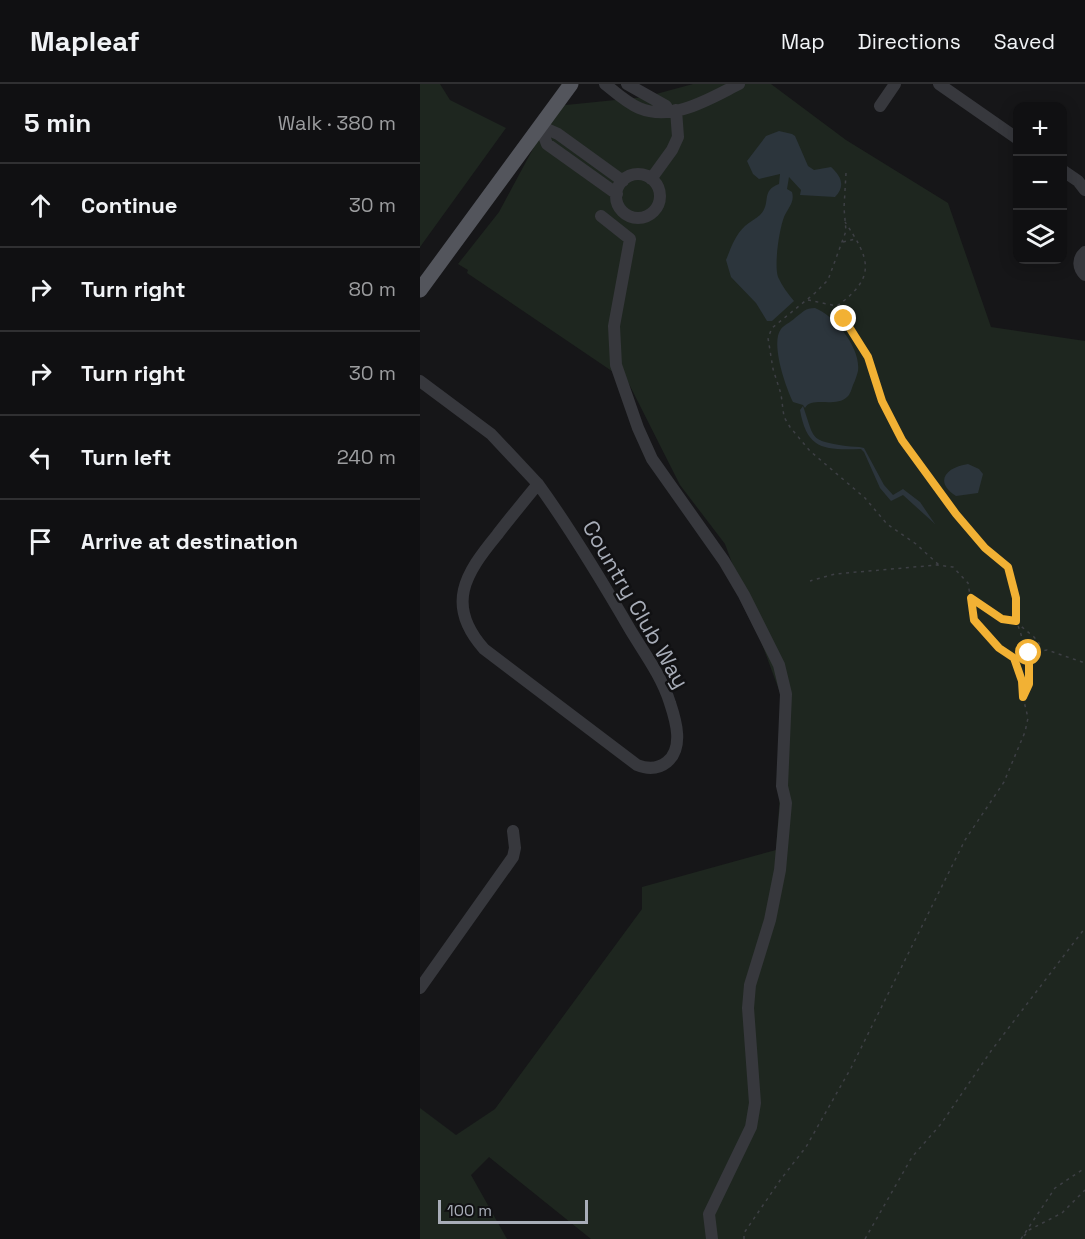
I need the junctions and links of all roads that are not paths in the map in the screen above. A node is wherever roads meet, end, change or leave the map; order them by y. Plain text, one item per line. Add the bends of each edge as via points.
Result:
1 (571, 84) edge
2 (605, 84) edge
3 (627, 84) edge
4 (739, 84) edge
5 (895, 84) edge
6 (939, 84) edge
7 (880, 106) dead end
8 (672, 111) junction
9 (540, 126) junction
10 (1013, 136) edge
11 (1067, 173) edge
12 (651, 179) junction
13 (623, 181) junction
14 (1085, 190) edge
15 (617, 194) junction
16 (601, 216) dead end
17 (639, 218) junction
18 (630, 239) junction
19 (1085, 252) edge
20 (1085, 275) edge
21 (420, 290) edge
22 (420, 381) edge
23 (538, 484) junction
24 (513, 831) dead end
25 (425, 971) edge
26 (420, 988) edge
27 (712, 1239) edge

1 - 9 main road
2 - 8 street via 637,107 658,114
3 - 8 street
4 - 8 street via 693,107
5 - 7 street
6 - 10 street
8 - 12 street via 678,137
9 - 13 street via 558,134
9 - 15 street via 547,144
9 - 21 main road
11 - 14 street
12 - 13 street via 635,175
12 - 17 street via 658,187 660,201 653,213
13 - 15 street
15 - 17 street via 620,209
16 - 18 street
17 - 18 street
18 - 27 street via 614,326 616,366 652,459 744,595 779,664 786,694 782,786 786,802 780,870 750,986 748,1008 755,1103 751,1127 709,1214
19 - 20 street via 1079,264
22 - 23 street, Country Club Way via 491,434
23 - 23 street, Country Club Way via 605,586 661,682 677,736 675,754 663,765 637,765 484,649 470,629 463,590 472,566
24 - 25 street via 513,857
25 - 26 street

